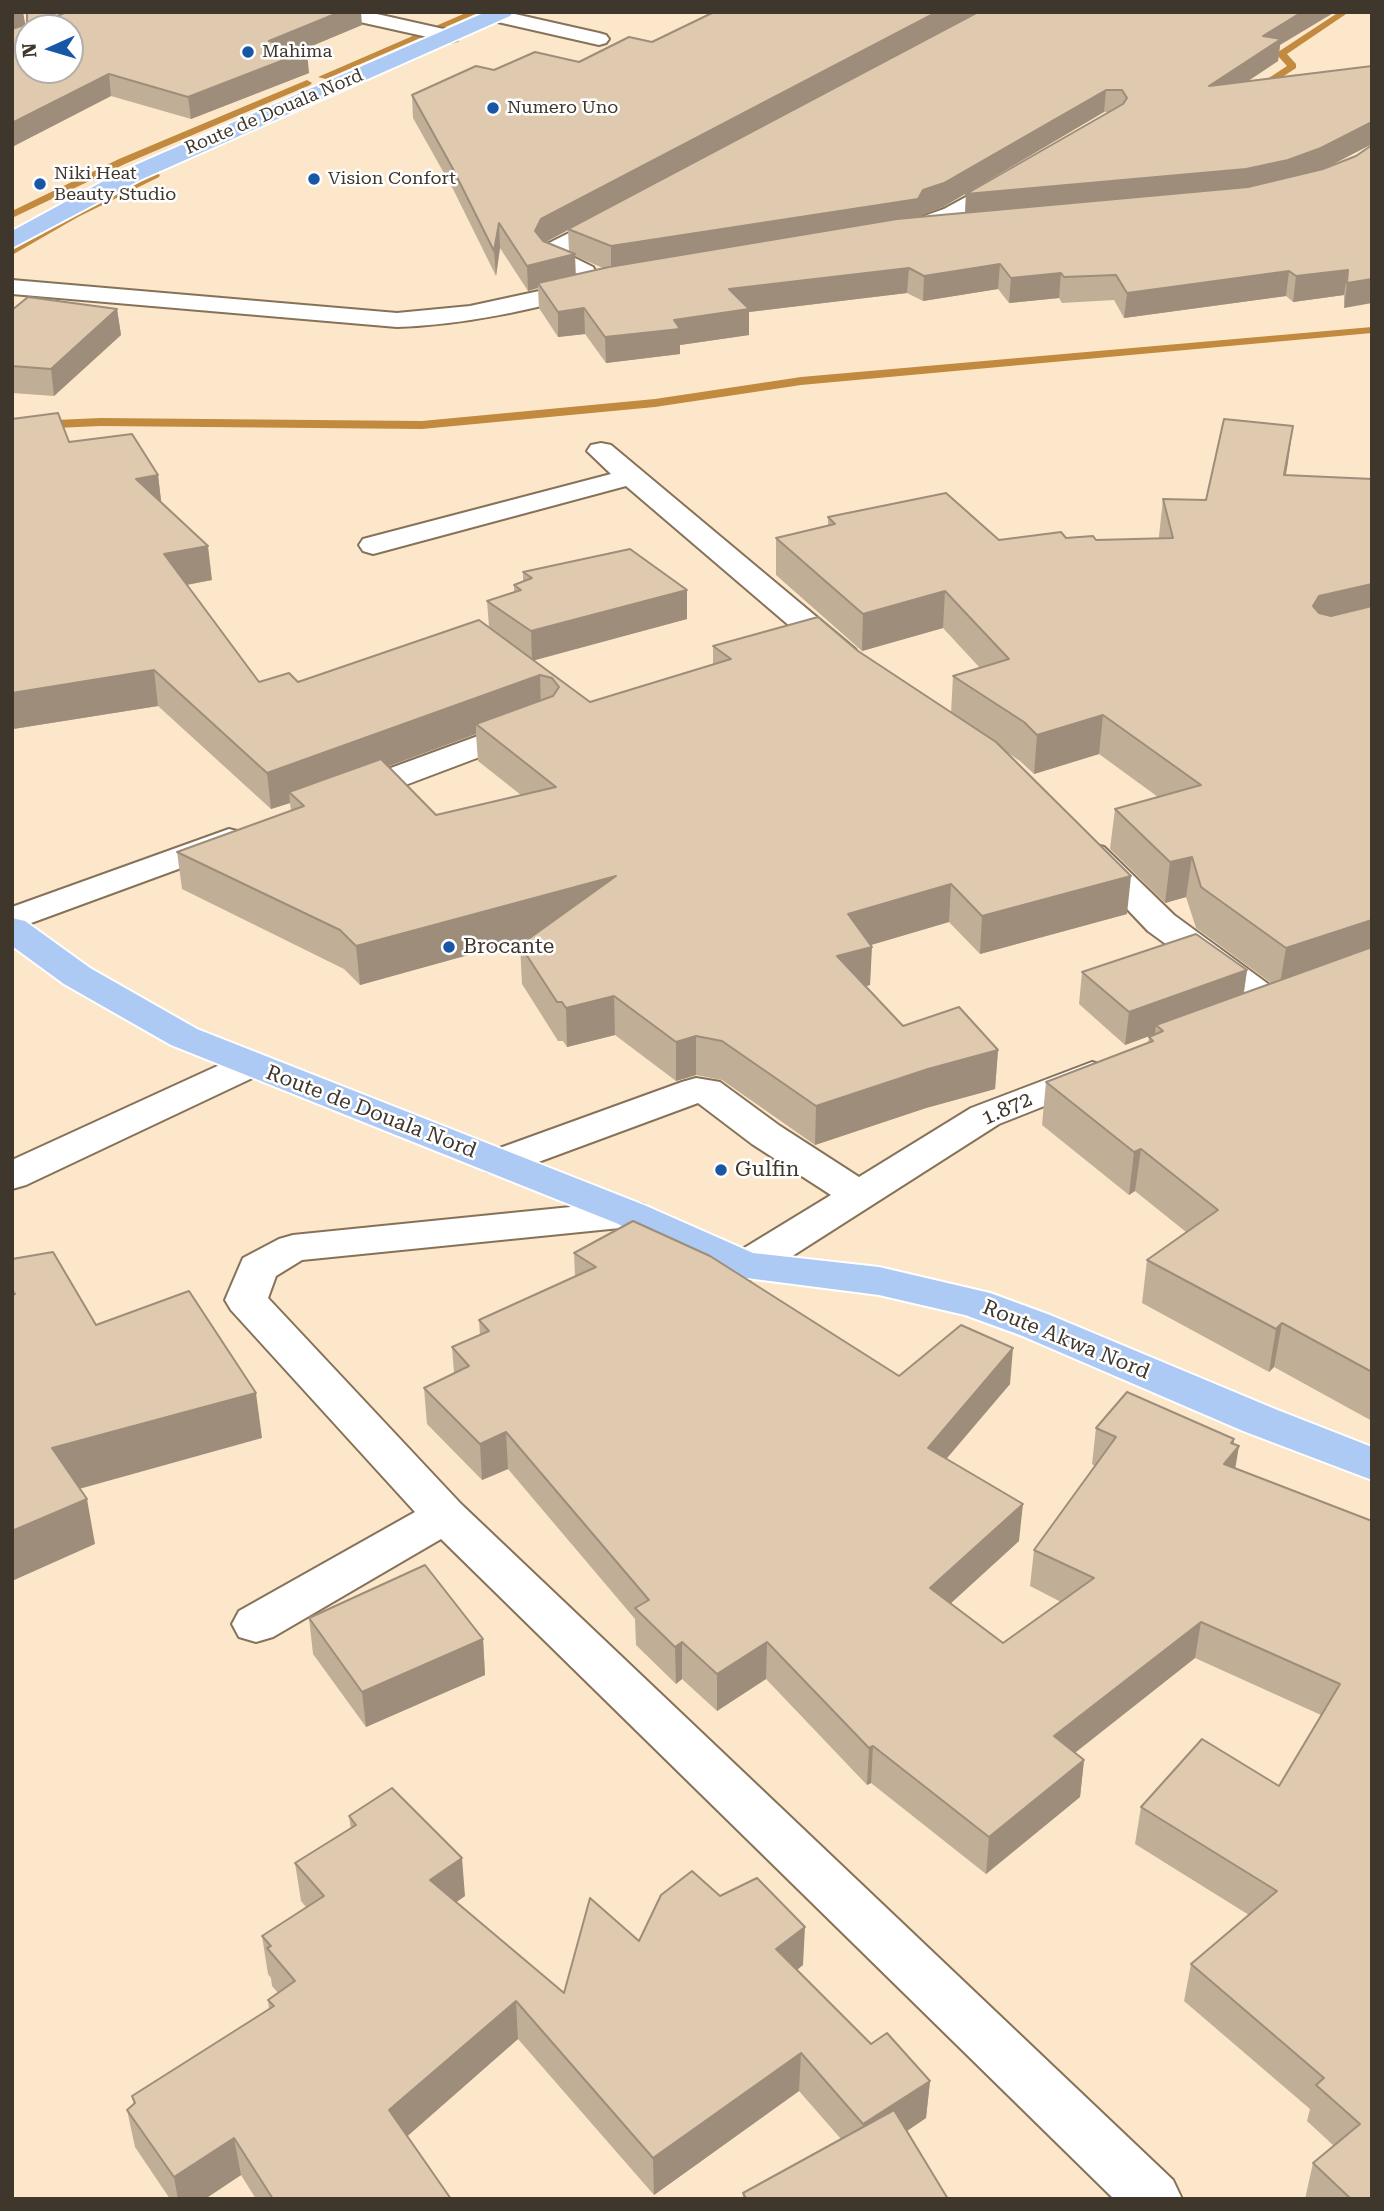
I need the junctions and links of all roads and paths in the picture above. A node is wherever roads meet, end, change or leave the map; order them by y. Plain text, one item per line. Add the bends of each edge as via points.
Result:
1 (340, 12) edge
2 (500, 14) edge
3 (450, 36) junction
4 (599, 39) dead end
5 (1032, 167) edge
6 (636, 206) edge
7 (976, 226) edge
8 (12, 241) edge
9 (12, 287) edge
10 (601, 451) dead end
11 (630, 477) junction
12 (373, 545) dead end
13 (869, 677) edge
14 (542, 723) edge
15 (323, 804) edge
16 (258, 828) edge
17 (1070, 833) edge
18 (12, 919) edge
19 (12, 929) edge
20 (1310, 993) edge
21 (1273, 1005) junction
22 (1235, 1019) edge
23 (1122, 1062) edge
24 (250, 1065) junction
25 (499, 1162) junction
26 (12, 1176) edge
27 (858, 1194) junction
28 (630, 1214) junction
29 (746, 1266) junction
30 (1372, 1464) edge
31 (445, 1516) junction
32 (256, 1624) dead end
33 (1153, 2199) edge

1 - 3 street
2 - 3 main road, Route de Douala Nord
2 - 4 street
3 - 8 main road, Route de Douala Nord via 132,175
5 - 7 street via 952,214 889,235
6 - 9 street via 551,251 550,255 609,282 453,318 397,320
10 - 11 street
11 - 12 street
11 - 13 street
14 - 15 street
16 - 18 street
17 - 21 street via 1161,923
19 - 24 main road, Route de Douala Nord via 77,976 184,1037
20 - 21 street
21 - 22 street
23 - 27 street, 1.872 via 985,1116
24 - 25 main road, Route de Douala Nord
24 - 26 street
25 - 27 street via 695,1090 706,1090
25 - 28 main road, Route de Douala Nord
27 - 29 street, 1.872
28 - 29 main road, Route de Douala Nord
28 - 31 street via 293,1248 258,1268 246,1300
29 - 30 main road, Route Akwa Nord via 880,1281 975,1303
31 - 32 street
31 - 33 street

